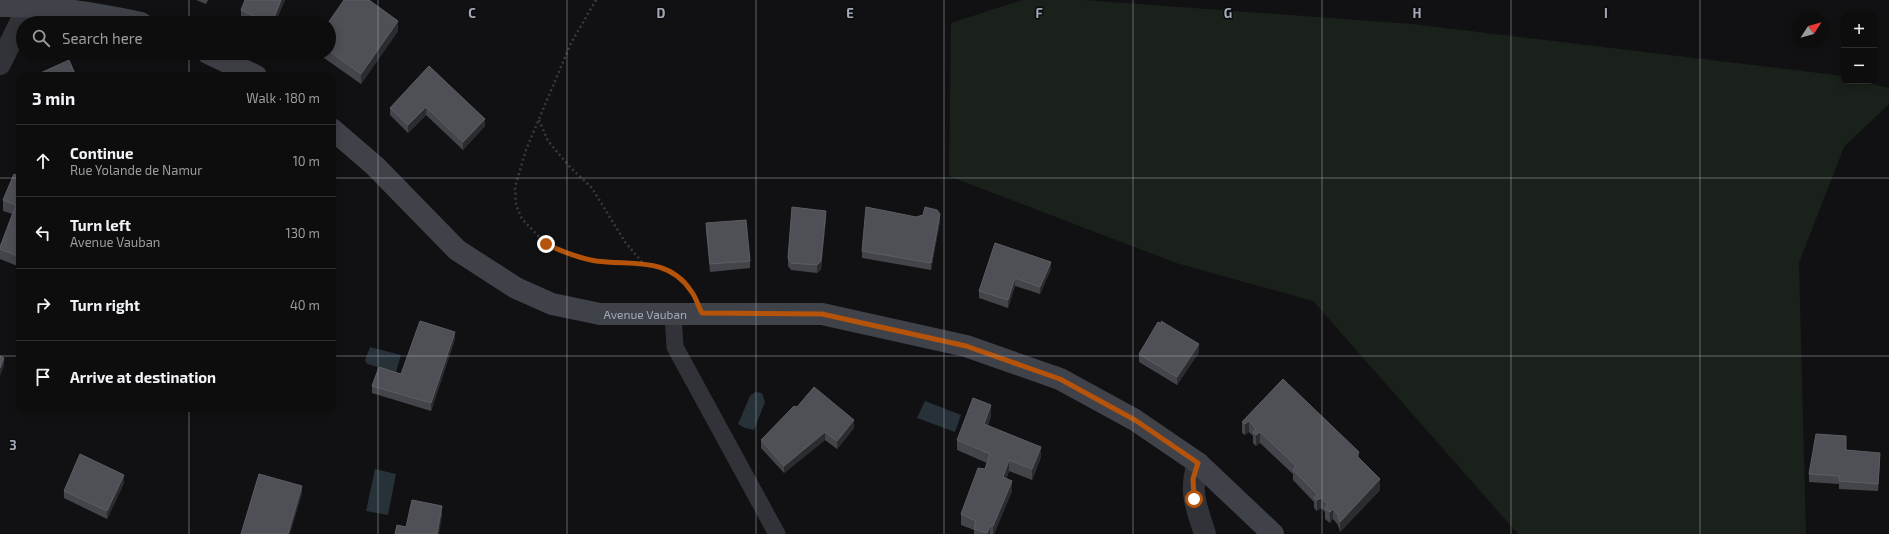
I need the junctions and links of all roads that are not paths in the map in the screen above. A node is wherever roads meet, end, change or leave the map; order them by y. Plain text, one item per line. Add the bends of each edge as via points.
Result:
1 (28, 5) junction
2 (0, 6) edge
3 (23, 16) edge
4 (110, 16) edge
5 (16, 30) edge
6 (223, 60) edge
7 (0, 64) edge
8 (248, 72) edge
9 (336, 132) edge
10 (673, 314) junction
11 (1198, 463) junction
12 (777, 534) edge
13 (1205, 534) edge
14 (1273, 534) edge

1 - 2 main road
1 - 3 street
1 - 4 main road
5 - 7 street
6 - 8 main road
9 - 10 main road, Avenue Vauban via 375,166 457,250 516,288 552,304 600,314
10 - 11 main road, Avenue Vauban via 822,314 966,346 1060,379 1135,420
10 - 12 lane via 675,347
11 - 13 street via 1193,479 1194,499
11 - 14 main road, Avenue Vauban

